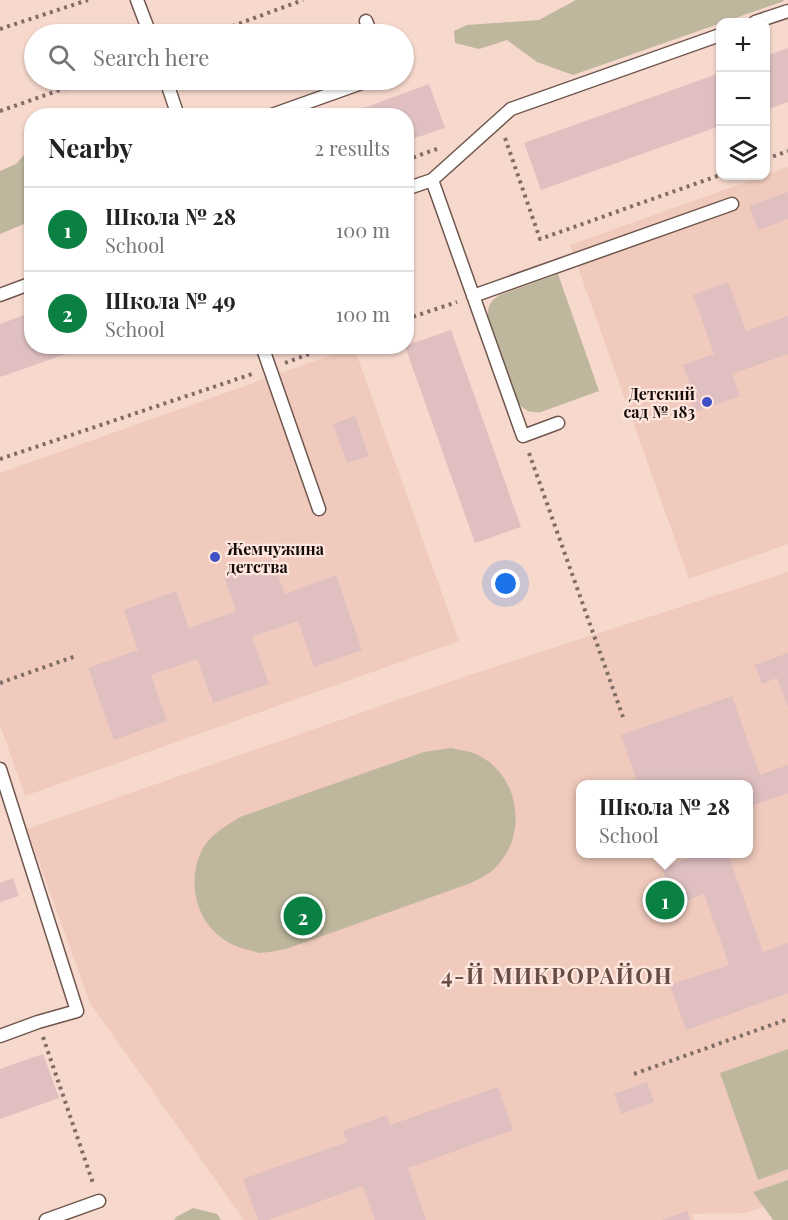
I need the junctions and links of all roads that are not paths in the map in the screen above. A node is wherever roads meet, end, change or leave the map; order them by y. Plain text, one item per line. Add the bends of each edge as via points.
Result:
1 (137, 0) edge
2 (788, 11) edge
3 (767, 18) edge
4 (366, 21) dead end
5 (146, 24) edge
6 (367, 24) edge
7 (716, 36) edge
8 (169, 90) edge
9 (342, 90) edge
10 (175, 108) edge
11 (291, 108) edge
12 (432, 180) junction
13 (414, 186) edge
14 (732, 204) dead end
15 (24, 286) edge
16 (0, 295) edge
17 (473, 296) junction
18 (265, 354) edge
19 (558, 423) dead end
20 (319, 509) dead end
21 (0, 769) edge
22 (0, 1036) edge
23 (99, 1201) road end
24 (46, 1220) edge

1 - 5 lane
2 - 3 lane
4 - 6 lane
7 - 12 lane via 511,110
8 - 10 lane
9 - 11 lane
12 - 13 lane
12 - 17 lane
14 - 17 lane
15 - 16 lane
17 - 19 lane via 523,436
18 - 20 lane
21 - 22 lane via 77,1011
23 - 24 lane

